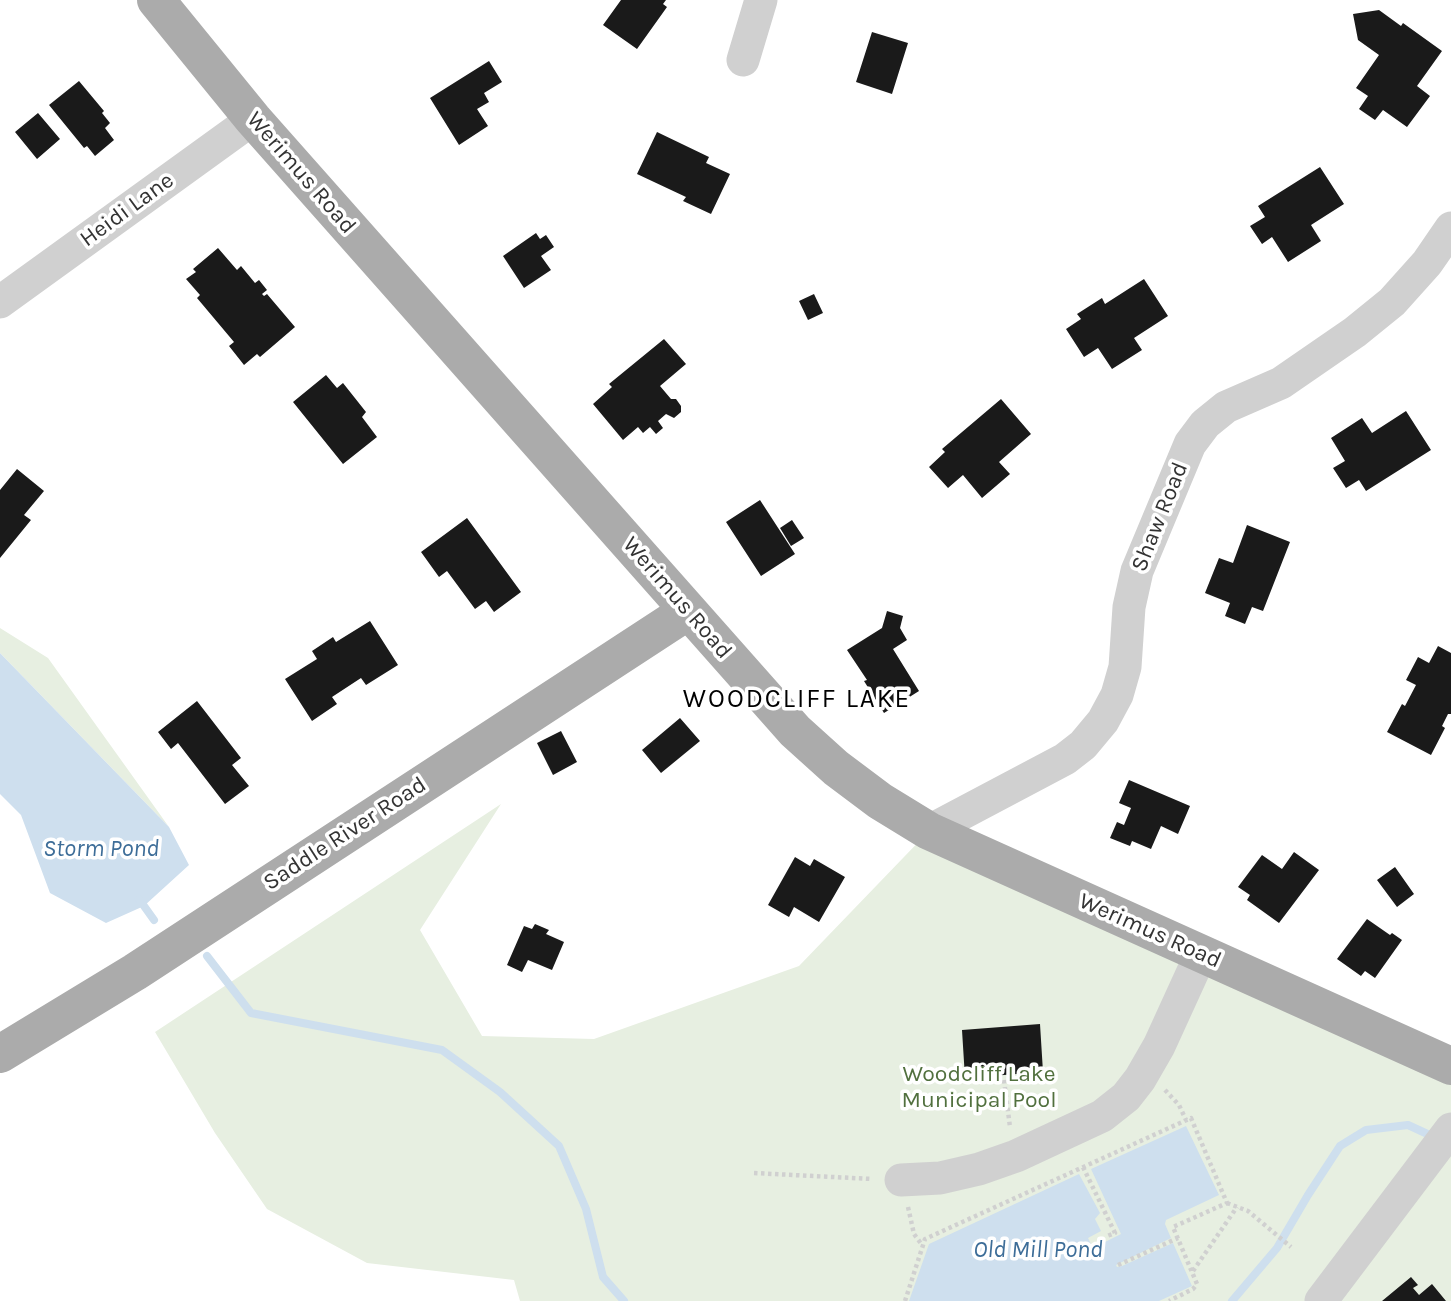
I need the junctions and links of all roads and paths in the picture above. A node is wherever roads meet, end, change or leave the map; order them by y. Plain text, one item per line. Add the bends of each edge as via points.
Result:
1 (156, 0) edge
2 (761, 0) edge
3 (743, 60) dead end
4 (253, 119) junction
5 (1451, 228) edge
6 (0, 302) edge
7 (688, 611) junction
8 (929, 831) junction
9 (1200, 954) junction
10 (1451, 1043) edge
11 (1407, 1047) junction
12 (0, 1054) edge
13 (1451, 1066) edge
14 (1451, 1129) edge
15 (1083, 1167) junction
16 (754, 1173) dead end
17 (901, 1180) junction
18 (1227, 1203) junction
19 (1237, 1207) junction
20 (1107, 1236) dead end
21 (1178, 1238) junction
22 (922, 1245) junction
23 (1291, 1247) dead end
24 (1118, 1265) dead end
25 (1192, 1272) junction
26 (1333, 1296) edge
27 (905, 1301) edge
28 (1169, 1301) edge

1 - 4 main road, Werimus Road
2 - 3 street
4 - 6 street, Heidi Lane
4 - 7 main road, Werimus Road
5 - 8 street, Shaw Road via 1392,302 1281,383 1226,407 1190,444 1137,571 1125,667 1104,721 1065,759
7 - 8 main road, Werimus Road via 815,750 880,802
7 - 12 main road, Saddle River Road via 135,972
8 - 9 main road, Werimus Road
9 - 11 main road, Werimus Road
9 - 17 street via 1140,1079 1102,1116 979,1169
10 - 11 main road
11 - 13 main road, Werimus Road
14 - 26 street
15 - 18 path via 1191,1118
15 - 20 path via 1115,1233
15 - 22 path via 928,1238
16 - 17 path
17 - 22 path
18 - 19 path
18 - 21 path via 1174,1227
19 - 23 path
19 - 25 path
21 - 24 path
21 - 25 path
22 - 27 path
25 - 28 path via 1196,1286

